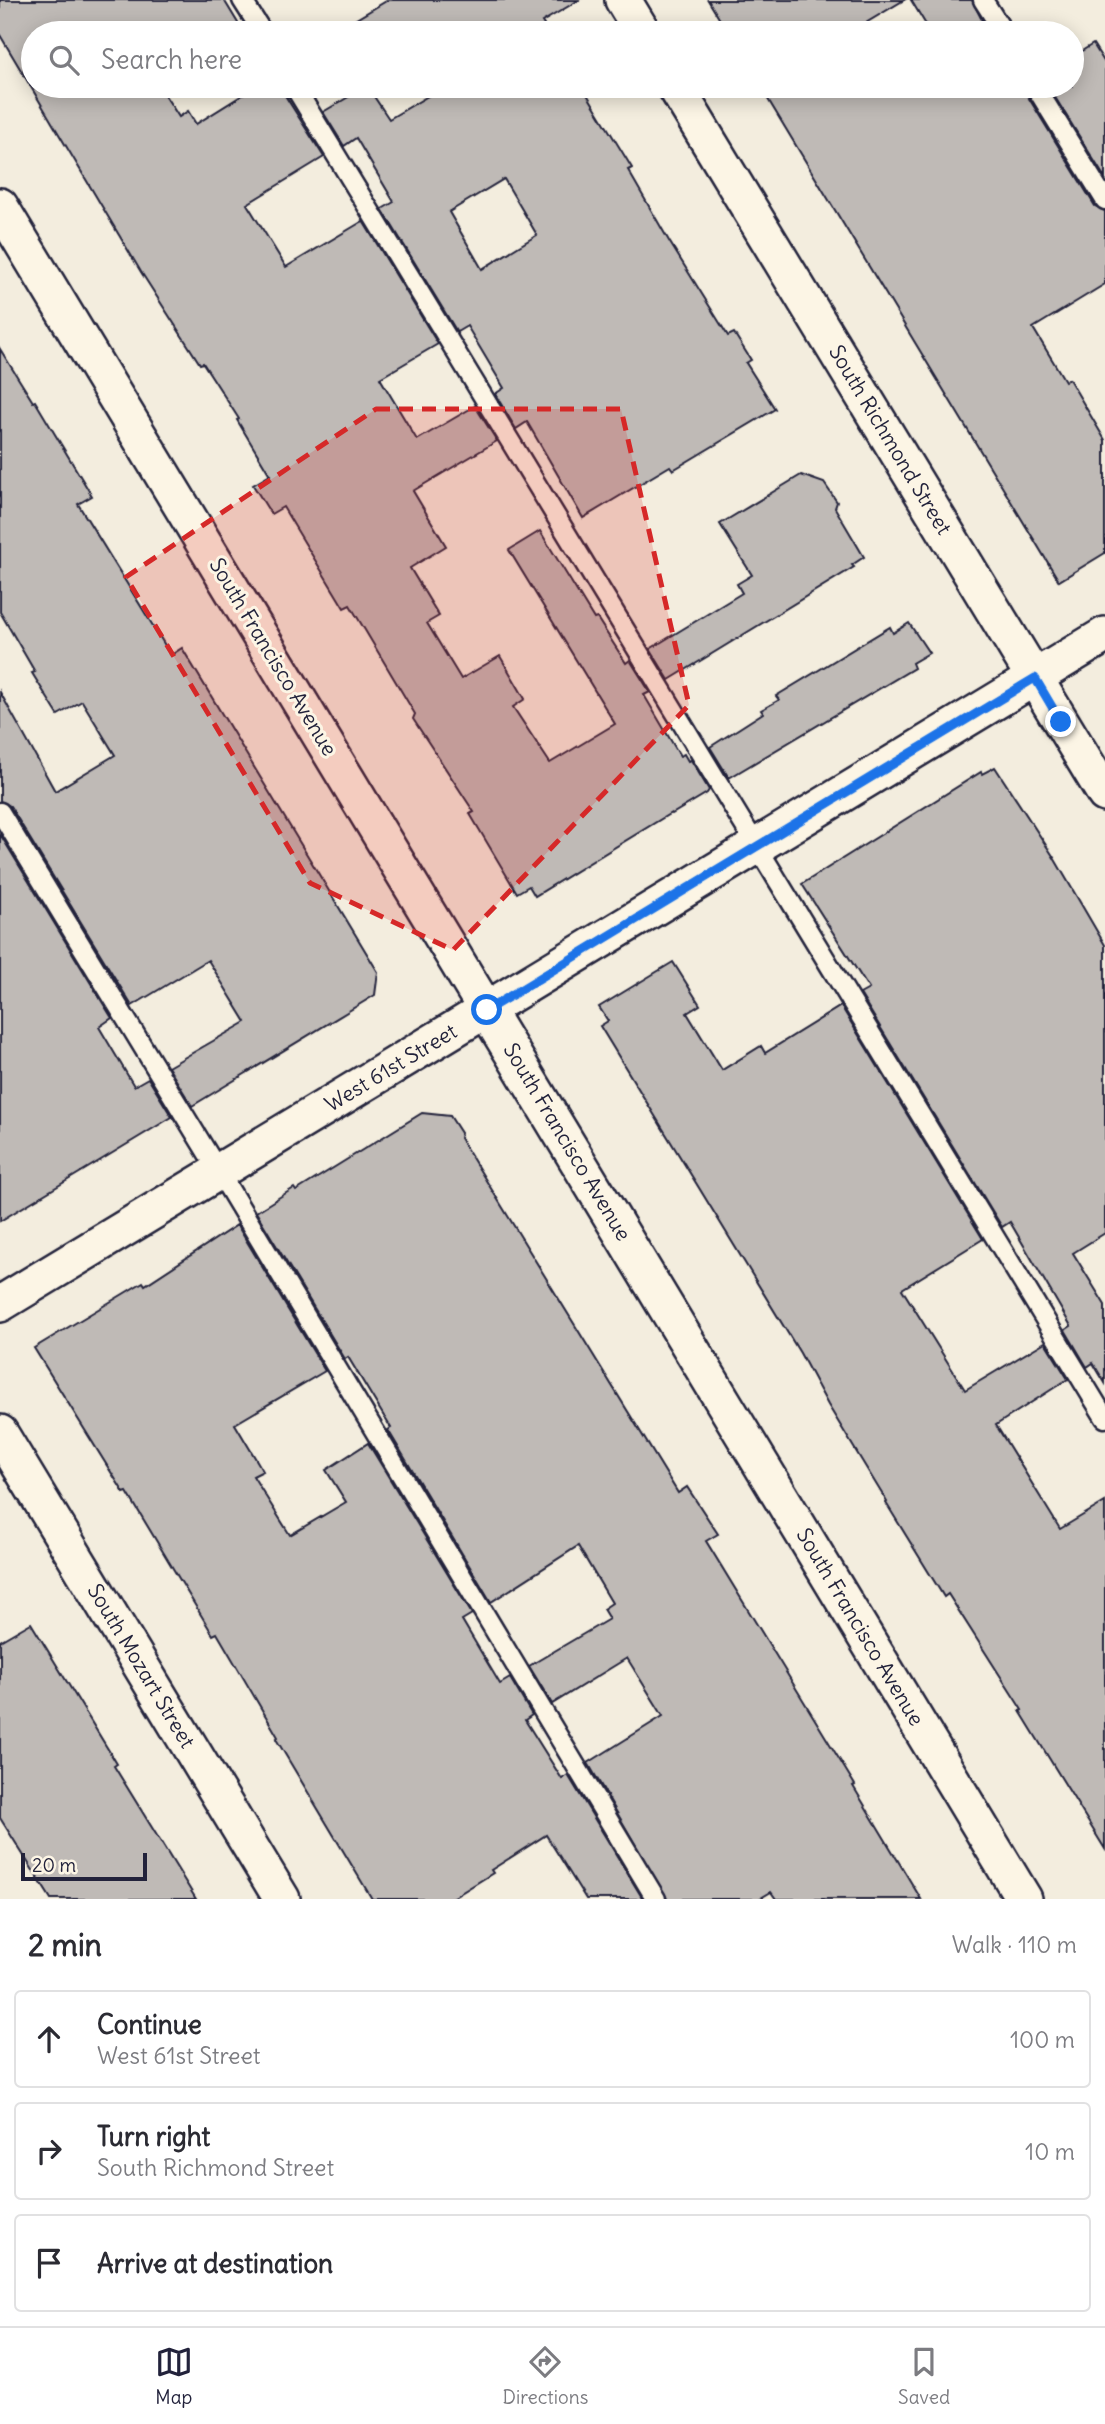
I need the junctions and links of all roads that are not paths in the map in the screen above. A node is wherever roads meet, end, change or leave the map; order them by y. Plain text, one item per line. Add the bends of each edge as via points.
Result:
1 (242, 0) edge
2 (623, 0) edge
3 (983, 0) edge
4 (255, 21) edge
5 (636, 21) edge
6 (996, 21) edge
7 (301, 98) edge
8 (682, 98) edge
9 (1042, 98) edge
10 (1105, 200) edge
11 (0, 206) edge
12 (1105, 635) edge
13 (1035, 678) junction
14 (1105, 794) edge
15 (0, 812) edge
16 (755, 846) junction
17 (487, 1010) junction
18 (219, 1172) junction
19 (0, 1304) edge
20 (1105, 1418) edge
21 (0, 1433) edge
22 (282, 1899) edge
23 (656, 1899) edge
24 (1024, 1899) edge

1 - 4 lane
2 - 5 street
3 - 6 lane
7 - 16 lane
8 - 13 street, South Richmond Street
9 - 10 lane
11 - 17 street, South Francisco Avenue
12 - 13 street, West 61st Street
13 - 14 street, South Richmond Street
13 - 16 street, West 61st Street
15 - 18 lane
16 - 17 street, West 61st Street
16 - 20 lane
17 - 18 street, West 61st Street
17 - 24 street, South Francisco Avenue
18 - 19 street, West 61st Street
18 - 23 lane
21 - 22 street, South Mozart Street

